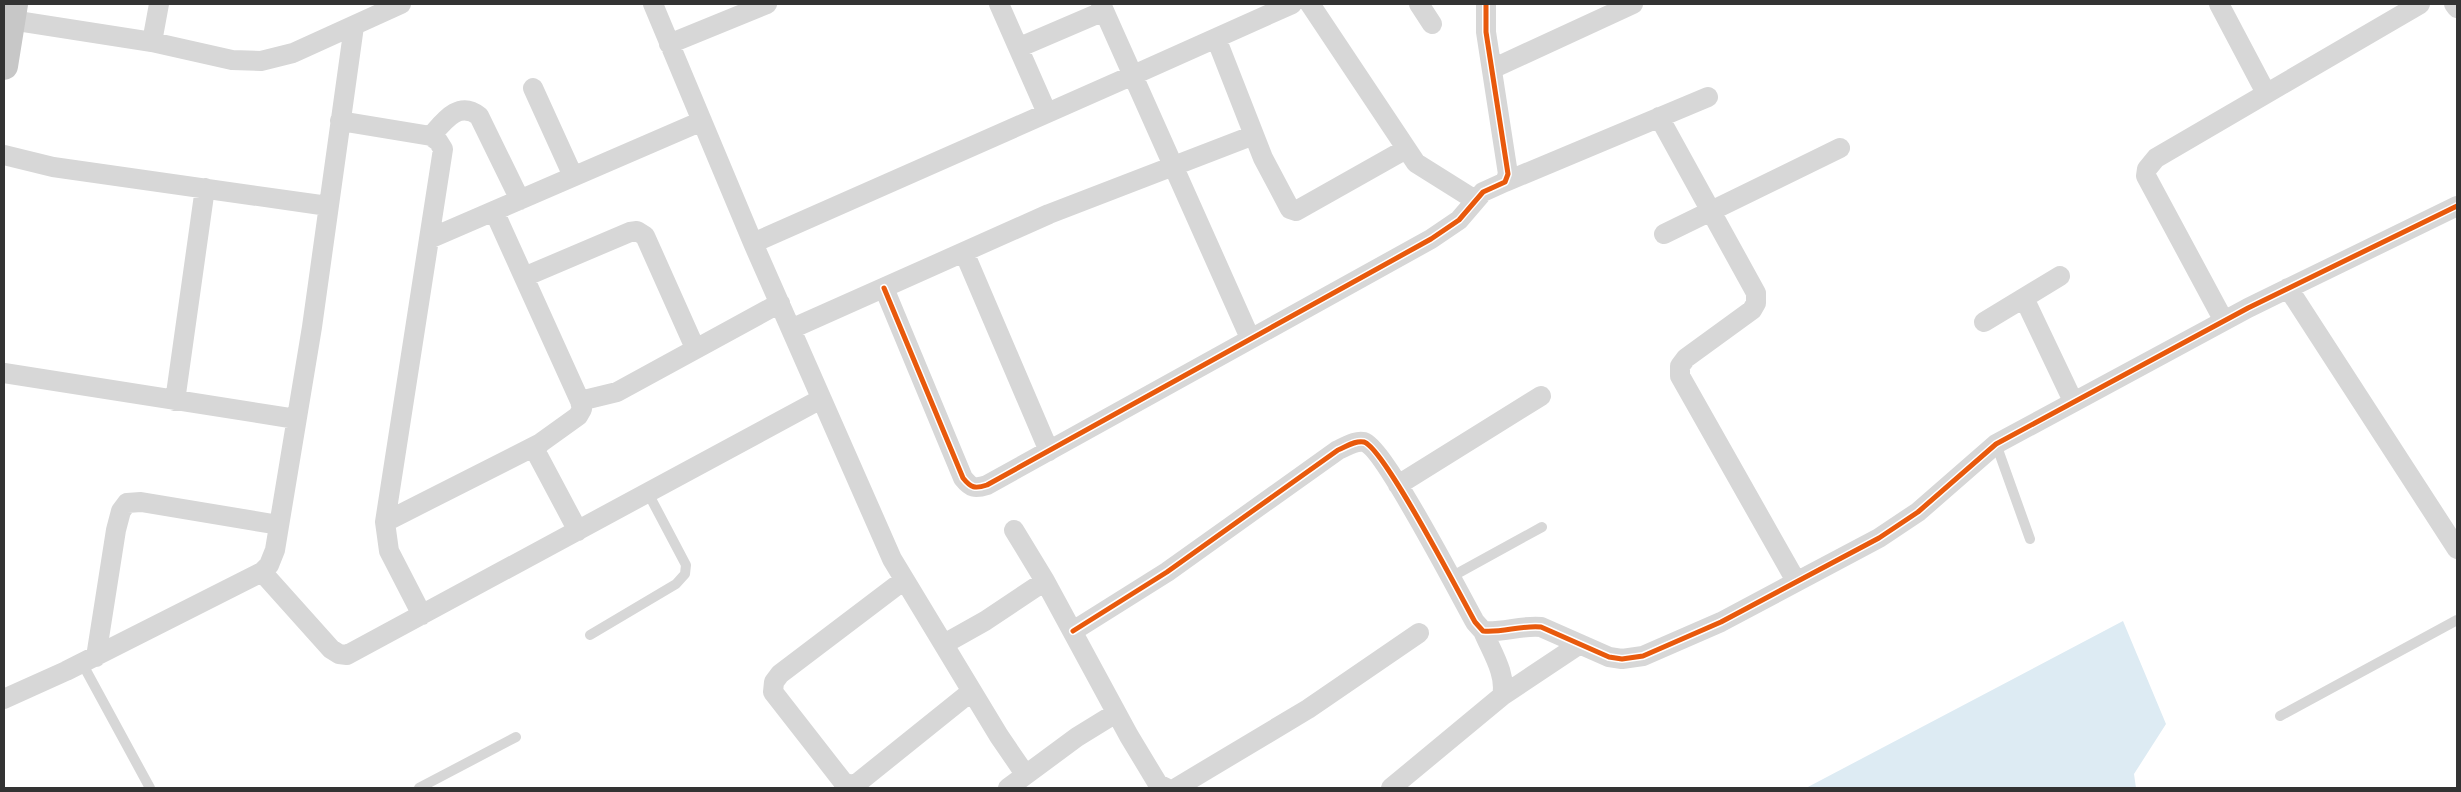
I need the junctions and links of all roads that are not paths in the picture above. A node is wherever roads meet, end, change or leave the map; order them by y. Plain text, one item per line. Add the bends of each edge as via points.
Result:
1 (159, 4) edge
2 (401, 4) edge
3 (653, 4) edge
4 (767, 4) edge
5 (999, 4) edge
6 (1292, 4) edge
7 (1310, 4) edge
8 (1419, 4) edge
9 (1486, 4) edge
10 (1633, 4) edge
11 (2220, 4) edge
12 (2420, 4) edge
13 (2454, 4) edge
14 (1102, 7) edge
15 (2457, 8) edge
16 (12, 12) edge
17 (1432, 24) dead end
18 (354, 26) junction
19 (1216, 38) junction
20 (152, 42) junction
21 (669, 44) junction
22 (1020, 47) junction
23 (4, 66) edge
24 (1492, 69) junction
25 (1132, 77) junction
26 (533, 88) dead end
27 (2266, 93) junction
28 (1708, 97) dead end
29 (1048, 113) junction
30 (1659, 117) junction
31 (340, 121) junction
32 (702, 121) junction
33 (1254, 135) junction
34 (430, 136) junction
35 (1840, 148) dead end
36 (1406, 149) junction
37 (4, 155) edge
38 (1172, 167) junction
39 (573, 176) junction
40 (205, 188) junction
41 (1491, 190) junction
42 (520, 200) junction
43 (328, 206) junction
44 (2457, 206) edge
45 (494, 211) junction
46 (1710, 212) junction
47 (1664, 234) dead end
48 (429, 239) junction
49 (753, 243) junction
50 (964, 252) junction
51 (2060, 276) dead end
52 (524, 277) junction
53 (884, 288) junction
54 (2288, 288) junction
55 (2024, 298) junction
56 (780, 304) junction
57 (2224, 321) junction
58 (1984, 322) dead end
59 (791, 329) junction
60 (1250, 338) junction
61 (695, 348) junction
62 (4, 373) edge
63 (1542, 396) dead end
64 (822, 399) junction
65 (175, 401) junction
66 (580, 401) junction
67 (2073, 401) junction
68 (296, 419) junction
69 (539, 444) junction
70 (1996, 444) junction
71 (1049, 450) junction
72 (1398, 485) junction
73 (648, 493) junction
74 (385, 522) junction
75 (279, 525) junction
76 (1542, 527) dead end
77 (1014, 530) dead end
78 (578, 531) junction
79 (2030, 539) dead end
80 (2457, 548) edge
81 (262, 572) junction
82 (1451, 577) junction
83 (904, 580) junction
84 (1045, 581) junction
85 (1796, 581) junction
86 (422, 615) junction
87 (2457, 620) edge
88 (1074, 631) junction
89 (1483, 631) junction
90 (1419, 632) dead end
91 (590, 635) dead end
92 (944, 644) junction
93 (1580, 644) junction
94 (89, 660) junction
95 (972, 691) junction
96 (1502, 696) junction
97 (4, 699) edge
98 (1116, 713) junction
99 (2280, 716) dead end
100 (516, 737) dead end
101 (1017, 783) edge
102 (150, 788) edge
103 (419, 788) edge
104 (1166, 788) edge
105 (1176, 788) edge
106 (1391, 788) edge

1 - 20 street
2 - 18 street
3 - 21 street
4 - 21 street
5 - 22 street
6 - 19 street
7 - 36 street
8 - 17 street
9 - 24 street via 1486,32
10 - 24 street
11 - 27 street
12 - 27 street
13 - 15 street
14 - 22 street
14 - 25 street
16 - 20 street
16 - 23 highway
18 - 20 street via 293,53 261,61 232,60
18 - 31 street
19 - 25 street
19 - 33 street
21 - 32 street
22 - 29 street
24 - 41 street via 1508,174
25 - 29 street
25 - 38 street
26 - 39 street
27 - 57 street via 2156,158 2146,169 2146,176
28 - 30 street
29 - 49 street
30 - 41 street
30 - 46 street
31 - 34 street
31 - 43 street
32 - 39 street
32 - 49 street
33 - 36 street via 1285,202 1296,211
33 - 38 street
34 - 42 street via 448,116 464,109 472,110 479,116
34 - 48 street via 443,149
35 - 46 street
36 - 41 street via 1416,163
37 - 40 street via 53,167
38 - 50 street via 1049,214
38 - 60 street
39 - 42 street
40 - 43 street
40 - 65 street
41 - 60 street via 1458,220 1430,239
42 - 45 street
43 - 68 street
44 - 54 street
45 - 48 street
45 - 52 street
46 - 47 street
46 - 85 street via 1756,294 1756,303 1752,310 1686,358 1680,366 1680,376
48 - 74 street
49 - 56 street
50 - 53 street
50 - 71 street
51 - 55 street
52 - 61 street via 637,231 644,236
52 - 66 street
53 - 59 street
53 - 71 street via 969,486 987,485
54 - 57 street
54 - 80 street
55 - 58 street
55 - 67 street
56 - 59 street
56 - 61 street
57 - 67 street
59 - 64 street
60 - 71 street
61 - 66 street via 617,392
62 - 65 street
63 - 72 street
64 - 73 street
64 - 83 street
65 - 68 street
66 - 69 street via 582,409 578,416
67 - 70 street
68 - 75 street
69 - 74 street
69 - 78 street via 536,452 539,460
70 - 79 lane
70 - 85 street via 1918,512 1880,538
72 - 82 street
72 - 88 street via 1365,442 1356,442 1338,450 1167,572
73 - 78 street
73 - 91 lane via 686,565 685,574 676,584
74 - 86 street via 389,550
75 - 81 street via 275,550
75 - 94 street via 141,502 127,503 120,510
76 - 82 lane
77 - 84 street
78 - 86 street
81 - 86 street via 339,654 347,655
81 - 94 street
82 - 89 street
83 - 92 street
83 - 95 street via 780,674 774,682 773,692 848,786 854,785
84 - 88 street
84 - 92 street
85 - 93 street via 1722,622 1642,656 1609,657
87 - 99 lane
88 - 98 street
89 - 93 street via 1541,627
89 - 96 street via 1502,676
90 - 105 street via 1308,709
92 - 95 street
93 - 96 street
94 - 97 street
94 - 102 lane
95 - 101 street via 999,736
96 - 106 street
98 - 101 street
98 - 104 street via 1158,784
100 - 103 lane

